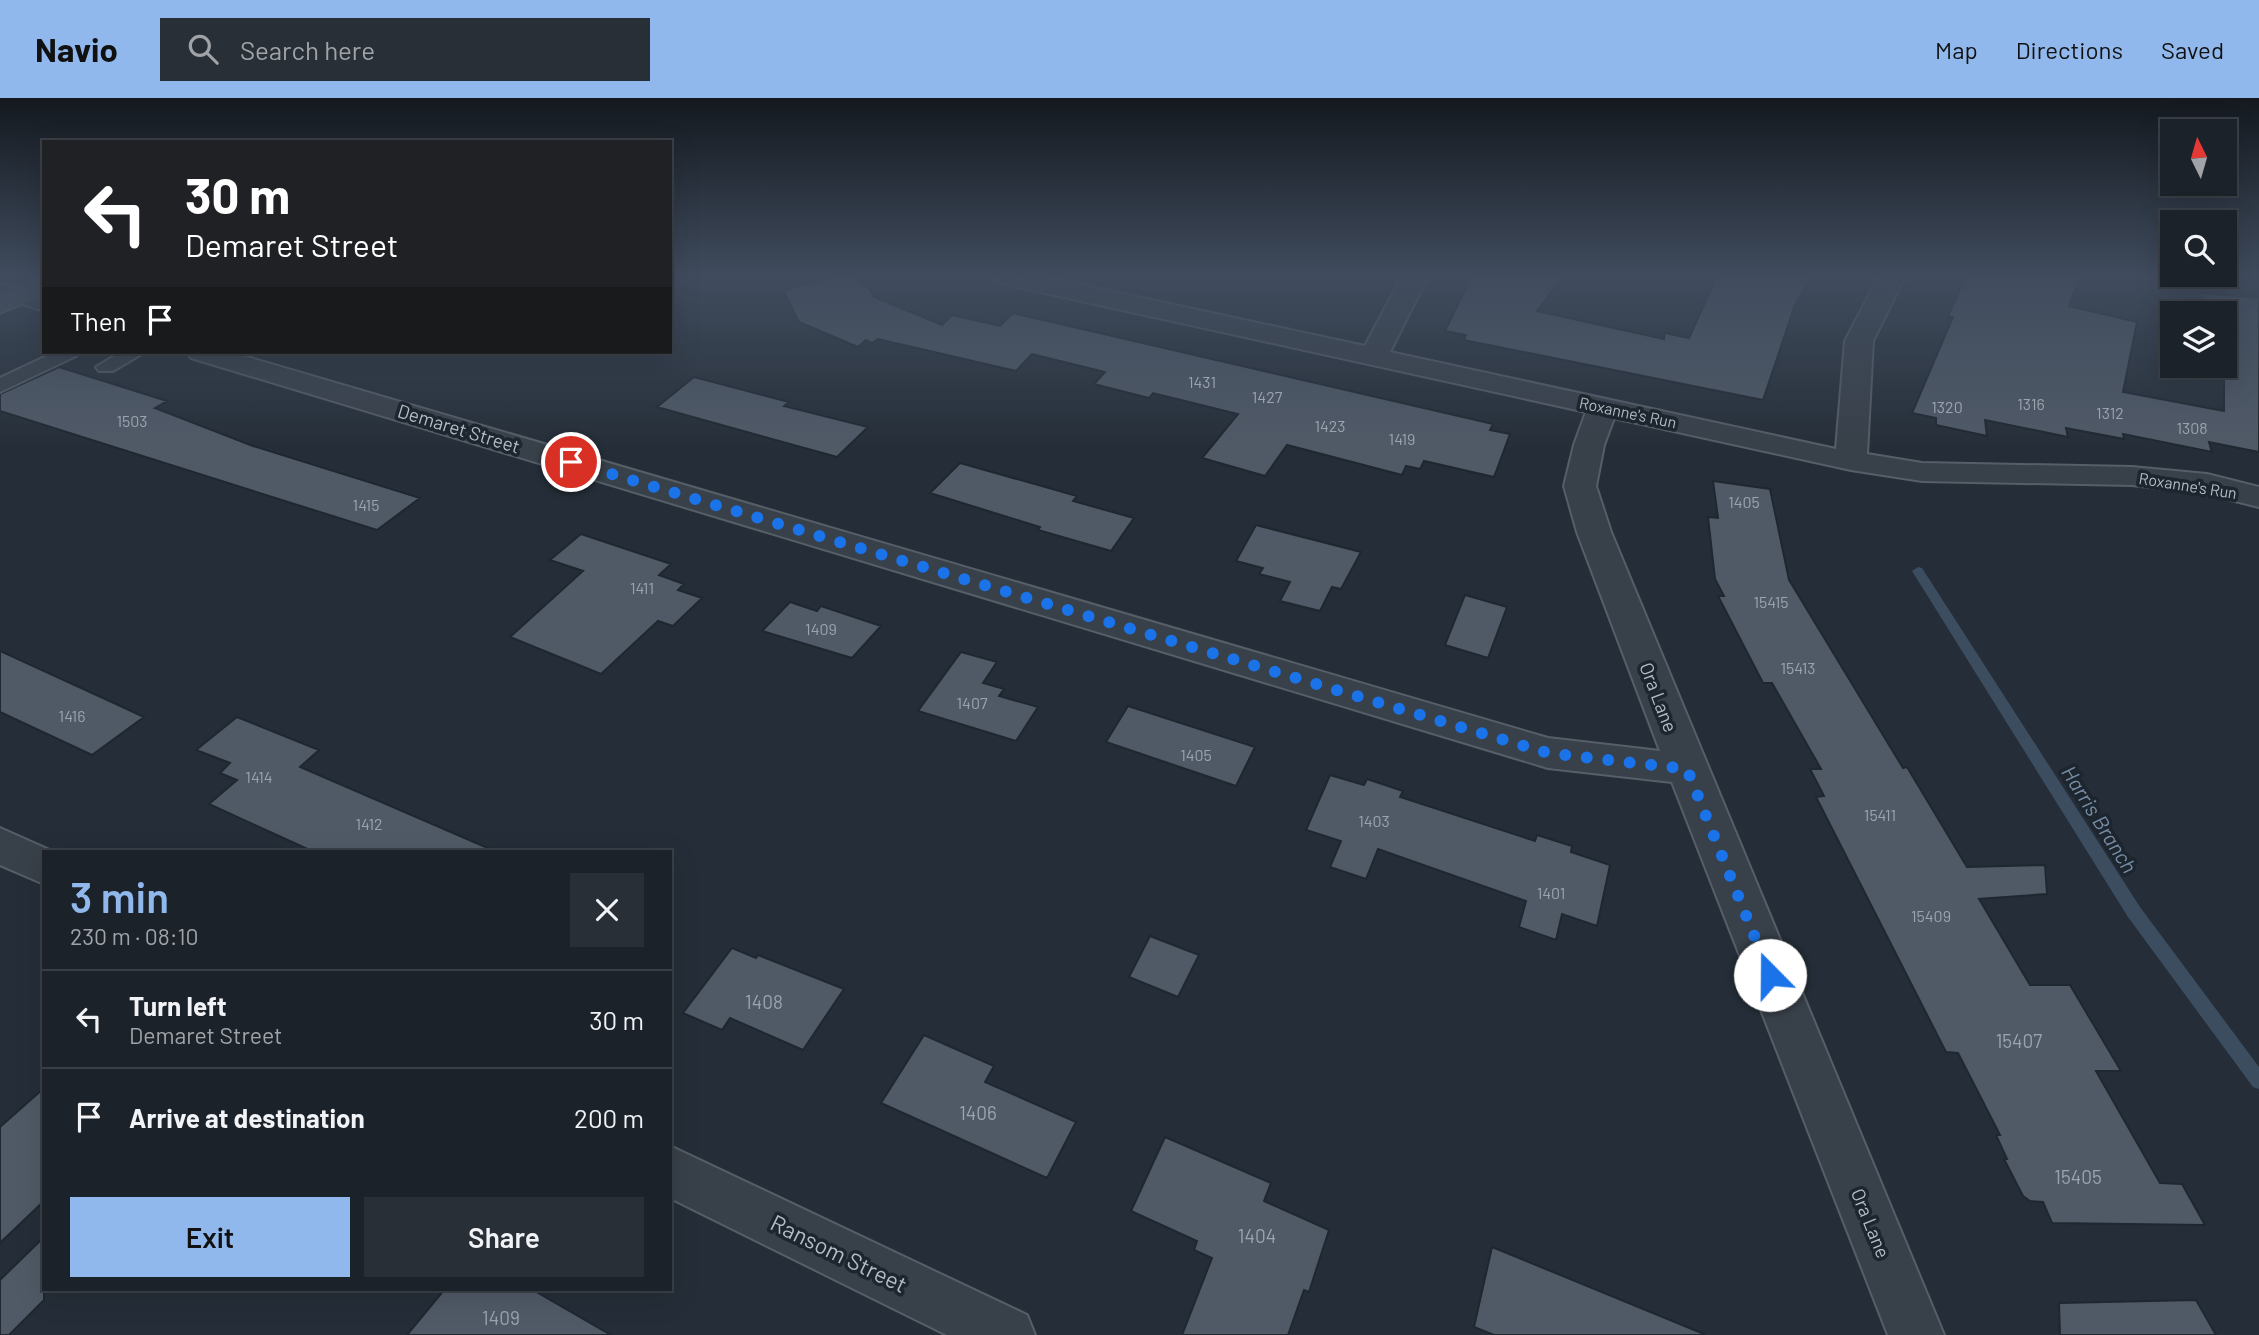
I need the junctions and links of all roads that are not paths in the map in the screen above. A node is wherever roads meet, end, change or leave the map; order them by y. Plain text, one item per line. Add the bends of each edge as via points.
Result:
1 (1271, 334) edge
2 (1385, 334) edge
3 (1863, 334) edge
4 (65, 354) edge
5 (131, 354) edge
6 (208, 354) edge
7 (1374, 356) junction
8 (106, 367) dead end
9 (0, 386) edge
10 (1603, 406) junction
11 (1852, 461) junction
12 (2259, 497) edge
13 (1687, 769) junction
14 (0, 845) edge
15 (42, 866) edge
16 (672, 1172) edge
17 (1007, 1335) edge
18 (1916, 1335) edge

1 - 7 street, Roxanne's Run
2 - 7 street
3 - 11 street
4 - 9 lane
5 - 8 lane
6 - 13 street, Demaret Street via 1548,753
7 - 10 street, Roxanne's Run
10 - 11 street, Roxanne's Run
10 - 13 street, Ora Lane via 1580,486
11 - 12 street, Roxanne's Run via 1922,472 2132,476 2207,484
13 - 18 street, Ora Lane
14 - 15 street
16 - 17 street, Ransom Street

